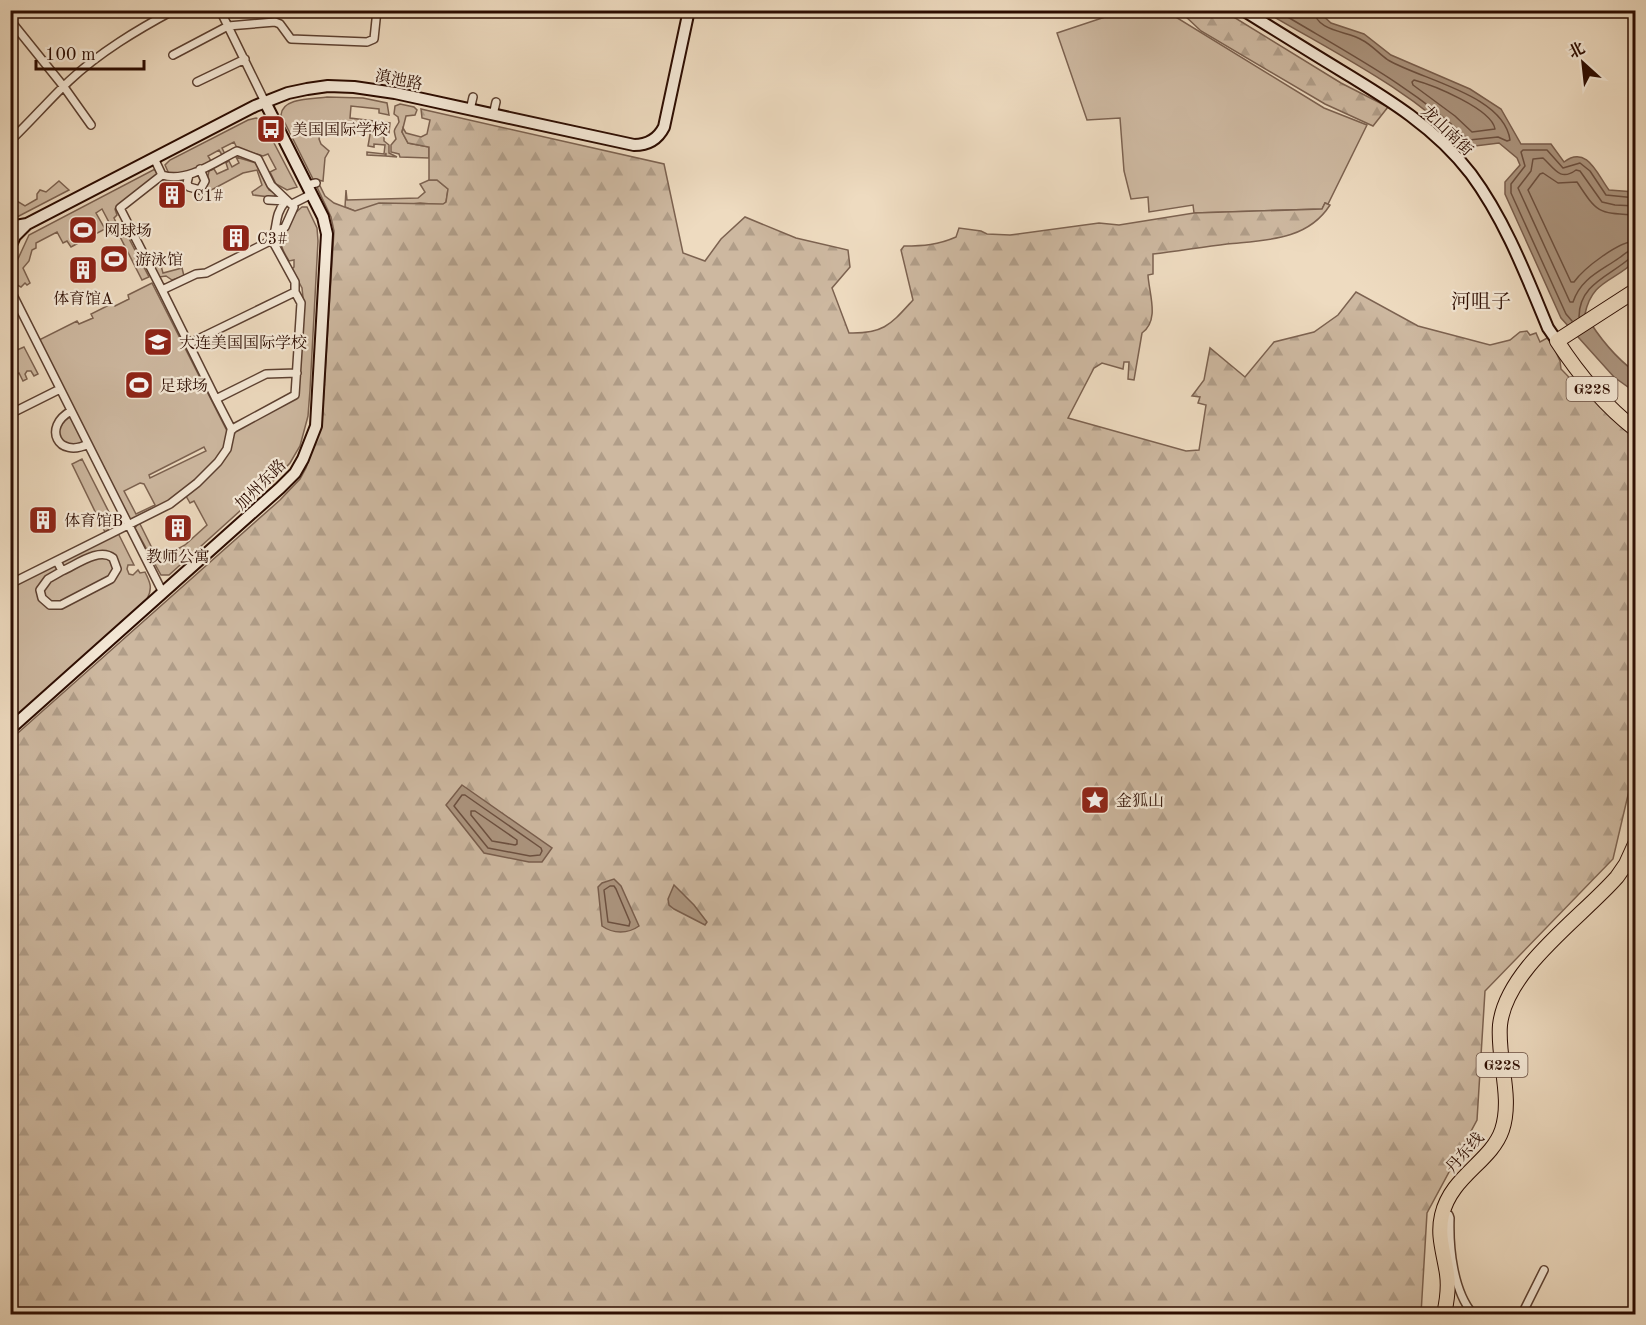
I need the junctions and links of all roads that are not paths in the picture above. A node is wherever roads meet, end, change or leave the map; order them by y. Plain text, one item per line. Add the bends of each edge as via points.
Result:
1 (174, 10) edge
2 (220, 10) edge
3 (376, 10) edge
4 (689, 10) edge
5 (1243, 10) edge
6 (10, 20) edge
7 (228, 26) junction
8 (173, 55) dead end
9 (245, 59) junction
10 (197, 82) dead end
11 (64, 87) junction
12 (473, 97) dead end
13 (265, 102) junction
14 (496, 102) dead end
15 (470, 110) junction
16 (494, 115) junction
17 (91, 125) dead end
18 (10, 141) edge
19 (154, 158) junction
20 (200, 170) junction
21 (162, 174) junction
22 (189, 175) junction
23 (312, 187) junction
24 (268, 200) dead end
25 (289, 202) junction
26 (27, 224) junction
27 (10, 227) edge
28 (276, 231) junction
29 (272, 240) junction
30 (11, 244) edge
31 (10, 250) edge
32 (10, 289) edge
33 (162, 290) junction
34 (1635, 290) edge
35 (295, 291) junction
36 (1563, 338) junction
37 (188, 344) junction
38 (297, 372) junction
39 (60, 389) junction
40 (216, 399) junction
41 (71, 411) junction
42 (10, 414) edge
43 (232, 430) junction
44 (1635, 430) edge
45 (88, 444) junction
46 (129, 525) junction
47 (57, 561) junction
48 (62, 571) junction
49 (10, 584) edge
50 (163, 593) junction
51 (10, 729) edge
52 (1635, 842) edge
53 (1442, 1214) junction
54 (1544, 1270) dead end
55 (1444, 1314) edge
56 (1473, 1314) edge
57 (1522, 1314) edge

1 - 11 street via 112,46
2 - 7 street
3 - 7 street via 374,39 362,43 291,39 275,22
4 - 16 street, 滇池路 via 664,127 651,141 634,146
5 - 36 street, 龙山南街 via 1394,103 1454,153 1501,222 1548,328
6 - 11 street
7 - 8 street
7 - 9 street
9 - 10 street
9 - 13 street
11 - 17 street
11 - 18 street
12 - 15 street
13 - 15 street, 滇池路 via 308,89 354,87
13 - 19 street, 滇池路
13 - 23 street, 加州东路
14 - 16 street
15 - 16 street, 滇池路
19 - 21 street
19 - 26 street, 滇池路
20 - 22 street
20 - 22 street via 205,181 200,190 187,185
20 - 25 street via 237,151 258,159 271,185
21 - 22 street via 173,178
21 - 33 street via 120,208
23 - 25 street
23 - 50 street, 加州东路 via 327,234 317,416 308,449 280,488
24 - 25 street
25 - 28 street via 275,220
25 - 28 street via 293,212 285,227
26 - 27 street
26 - 30 street
28 - 29 street
29 - 33 street
29 - 35 street
30 - 31 street
32 - 39 street
33 - 37 street
34 - 36 highway
35 - 37 street
35 - 38 street via 301,303
36 - 44 highway, G228 via 1578,371
37 - 40 street
38 - 40 street via 266,374
38 - 43 street via 297,392 292,398
39 - 41 street
39 - 42 street
40 - 43 street
41 - 45 street
41 - 45 street via 58,422 57,439 72,449
43 - 46 street via 227,449 197,483 170,504
45 - 46 street
46 - 47 street
46 - 50 street
47 - 48 street
47 - 49 street
48 - 48 street via 41,586 41,596 50,605 60,605 111,579 117,569 113,558 104,554
50 - 51 street, 加州东路
52 - 53 highway, 丹东线 / G228 via 1617,877 1533,962 1509,995 1500,1026 1505,1101 1502,1131 1453,1190
53 - 55 highway, 丹东线 / G228 via 1440,1237 1448,1285
53 - 56 street via 1450,1218 1459,1288
54 - 57 street

